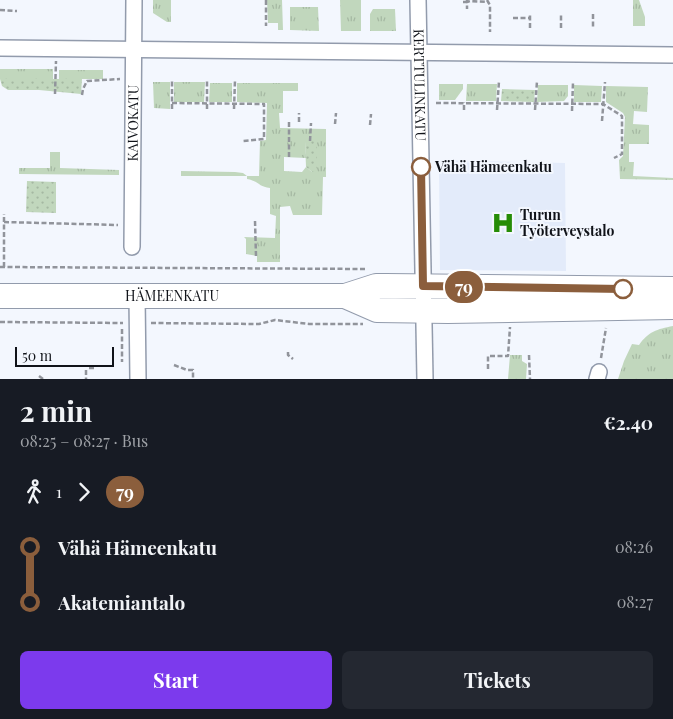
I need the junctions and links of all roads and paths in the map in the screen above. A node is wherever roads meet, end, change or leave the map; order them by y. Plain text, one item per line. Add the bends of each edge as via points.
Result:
1 (134, 0) edge
2 (266, 0) edge
3 (418, 0) edge
4 (475, 1) edge
5 (488, 1) edge
6 (466, 2) edge
7 (475, 5) dead end
8 (467, 9) dead end
9 (0, 10) edge
10 (17, 11) dead end
11 (530, 13) dead end
12 (561, 13) dead end
13 (592, 14) dead end
14 (513, 18) dead end
15 (530, 18) junction
16 (266, 26) dead end
17 (530, 28) dead end
18 (561, 28) dead end
19 (592, 29) dead end
20 (490, 32) dead end
21 (0, 48) edge
22 (134, 50) junction
23 (418, 52) junction
24 (673, 55) edge
25 (56, 66) dead end
26 (124, 79) dead end
27 (172, 79) dead end
28 (207, 79) dead end
29 (235, 80) dead end
30 (499, 81) dead end
31 (537, 82) dead end
32 (573, 82) dead end
33 (605, 82) dead end
34 (55, 94) dead end
35 (82, 95) dead end
36 (464, 102) junction
37 (172, 103) junction
38 (207, 103) junction
39 (436, 103) dead end
40 (498, 103) junction
41 (234, 104) junction
42 (536, 104) junction
43 (572, 104) junction
44 (603, 104) junction
45 (172, 109) dead end
46 (207, 109) dead end
47 (234, 109) dead end
48 (464, 110) dead end
49 (497, 110) dead end
50 (535, 110) dead end
51 (572, 111) dead end
52 (299, 113) dead end
53 (336, 113) dead end
54 (371, 114) dead end
55 (602, 121) dead end
56 (289, 122) dead end
57 (299, 122) dead end
58 (311, 123) dead end
59 (335, 124) dead end
60 (370, 125) dead end
61 (243, 141) dead end
62 (310, 141) dead end
63 (289, 157) dead end
64 (614, 158) dead end
65 (4, 214) dead end
66 (255, 221) dead end
67 (4, 222) junction
68 (122, 225) dead end
69 (132, 247) dead end
70 (256, 256) dead end
71 (2, 266) edge
72 (367, 269) dead end
73 (423, 286) junction
74 (673, 289) edge
75 (0, 296) edge
76 (138, 296) junction
77 (345, 296) junction
78 (673, 307) edge
79 (424, 311) junction
80 (259, 324) dead end
81 (367, 324) dead end
82 (510, 327) dead end
83 (606, 328) dead end
84 (122, 329) dead end
85 (288, 352) dead end
86 (529, 355) dead end
87 (293, 359) dead end
88 (122, 362) dead end
89 (174, 365) dead end
90 (95, 368) dead end
91 (488, 368) dead end
92 (598, 375) edge
93 (39, 376) dead end
94 (43, 379) edge
95 (86, 379) edge
96 (138, 379) edge
97 (193, 379) edge
98 (425, 379) edge
99 (530, 379) edge

1 - 22 street, KAIVOKATU
2 - 16 path
3 - 23 street, KERTTULINKATU
4 - 5 path
4 - 6 path
4 - 7 path
5 - 20 path
6 - 8 path
9 - 10 path
11 - 15 path
12 - 18 path
13 - 19 path
14 - 15 path
15 - 17 path
21 - 22 street
22 - 23 street
22 - 69 street, KAIVOKATU
23 - 24 street
23 - 73 street, KERTTULINKATU
25 - 34 path
26 - 35 path via 88,81
27 - 37 path
28 - 38 path
29 - 41 path
30 - 40 path
31 - 42 path
32 - 43 path
33 - 44 path
36 - 39 path
36 - 40 path
36 - 48 path
37 - 38 path
37 - 45 path
38 - 41 path
38 - 46 path
40 - 42 path
40 - 49 path
41 - 47 path
41 - 61 path via 264,104 264,139
42 - 43 path
42 - 50 path
43 - 44 path
43 - 51 path
44 - 55 path
44 - 64 path via 622,116 622,154
52 - 57 path
53 - 59 path
54 - 60 path
56 - 63 path
58 - 62 path
65 - 67 path
66 - 70 path
67 - 68 path
67 - 71 path
71 - 72 path
73 - 74 highway, HÄMEENKATU
73 - 77 highway, HÄMEENKATU via 376,286
73 - 79 street, KERTTULINKATU
75 - 76 highway, HÄMEENKATU
76 - 77 highway, HÄMEENKATU
76 - 96 street
77 - 79 highway, HÄMEENKATU via 377,310
78 - 79 highway, HÄMEENKATU
79 - 98 street, KERTTULINKATU
80 - 81 path via 276,320 309,324
82 - 91 path via 508,356 488,356
83 - 92 path
84 - 88 path
85 - 87 path
86 - 99 path
89 - 97 path via 193,370
90 - 95 path via 88,369
93 - 94 path

